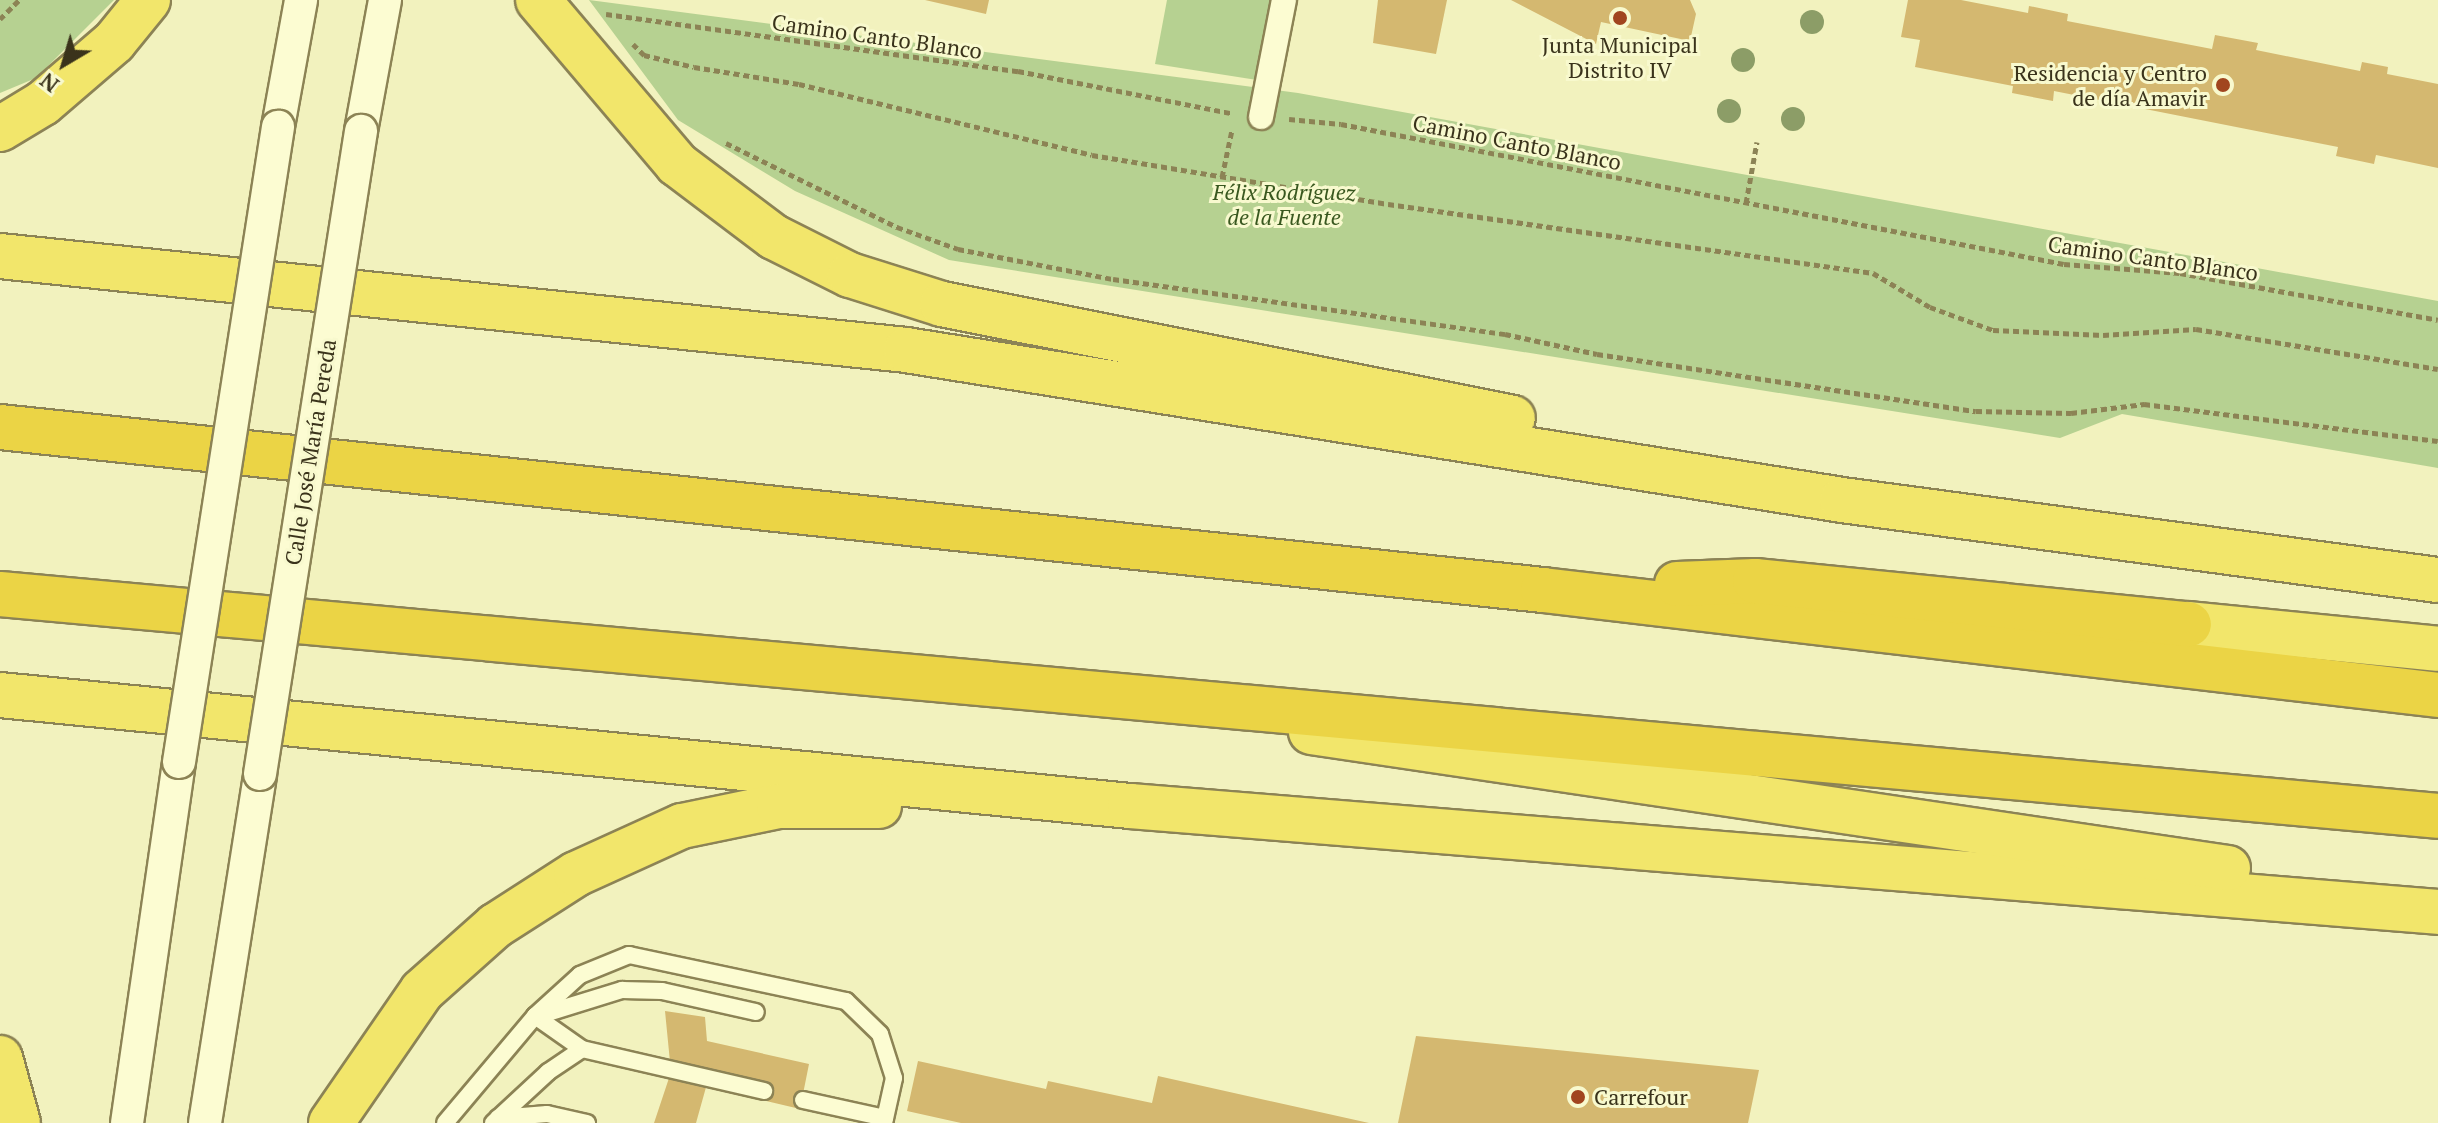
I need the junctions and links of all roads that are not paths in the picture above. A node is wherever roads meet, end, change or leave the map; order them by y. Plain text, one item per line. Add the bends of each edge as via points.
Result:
1 (148, 0) edge
2 (301, 0) edge
3 (385, 0) edge
4 (538, 0) edge
5 (1284, 0) edge
6 (1261, 117) road end
7 (0, 129) edge
8 (0, 256) edge
9 (0, 427) edge
10 (1842, 500) junction
11 (2438, 580) edge
12 (1543, 590) junction
13 (0, 594) edge
14 (2438, 649) edge
15 (1044, 692) junction
16 (0, 695) edge
17 (2438, 695) edge
18 (1130, 806) junction
19 (2438, 816) edge
20 (2438, 899) edge
21 (2438, 912) edge
22 (756, 1012) dead end
23 (535, 1016) junction
24 (582, 1049) junction
25 (0, 1058) edge
26 (764, 1091) dead end
27 (803, 1100) dead end
28 (851, 1110) junction
29 (496, 1120) edge
30 (884, 1120) edge
31 (18, 1123) edge
32 (127, 1123) edge
33 (205, 1123) edge
34 (331, 1123) edge
35 (445, 1123) edge
36 (587, 1123) edge
37 (839, 1123) edge

1 - 7 highway via 114,42 43,103
2 - 32 street, bridge
3 - 33 street, Calle José María Pereda, bridge
4 - 10 highway via 677,164 774,237 850,275 942,304 1540,424
5 - 6 street
8 - 10 highway via 906,350
9 - 12 highway
10 - 11 highway
12 - 14 highway via 1755,581
12 - 17 highway
13 - 15 highway
15 - 19 highway
15 - 20 highway
16 - 18 highway
18 - 21 highway
18 - 34 highway via 779,806 682,826 576,874 495,926 422,991
22 - 23 lane via 662,991 622,990
23 - 24 lane
23 - 30 lane via 580,975 629,955 846,1001 880,1034 894,1078
23 - 35 lane
24 - 26 lane
24 - 29 lane
25 - 31 highway
27 - 28 lane
28 - 30 lane
28 - 37 lane
29 - 36 lane via 547,1114

